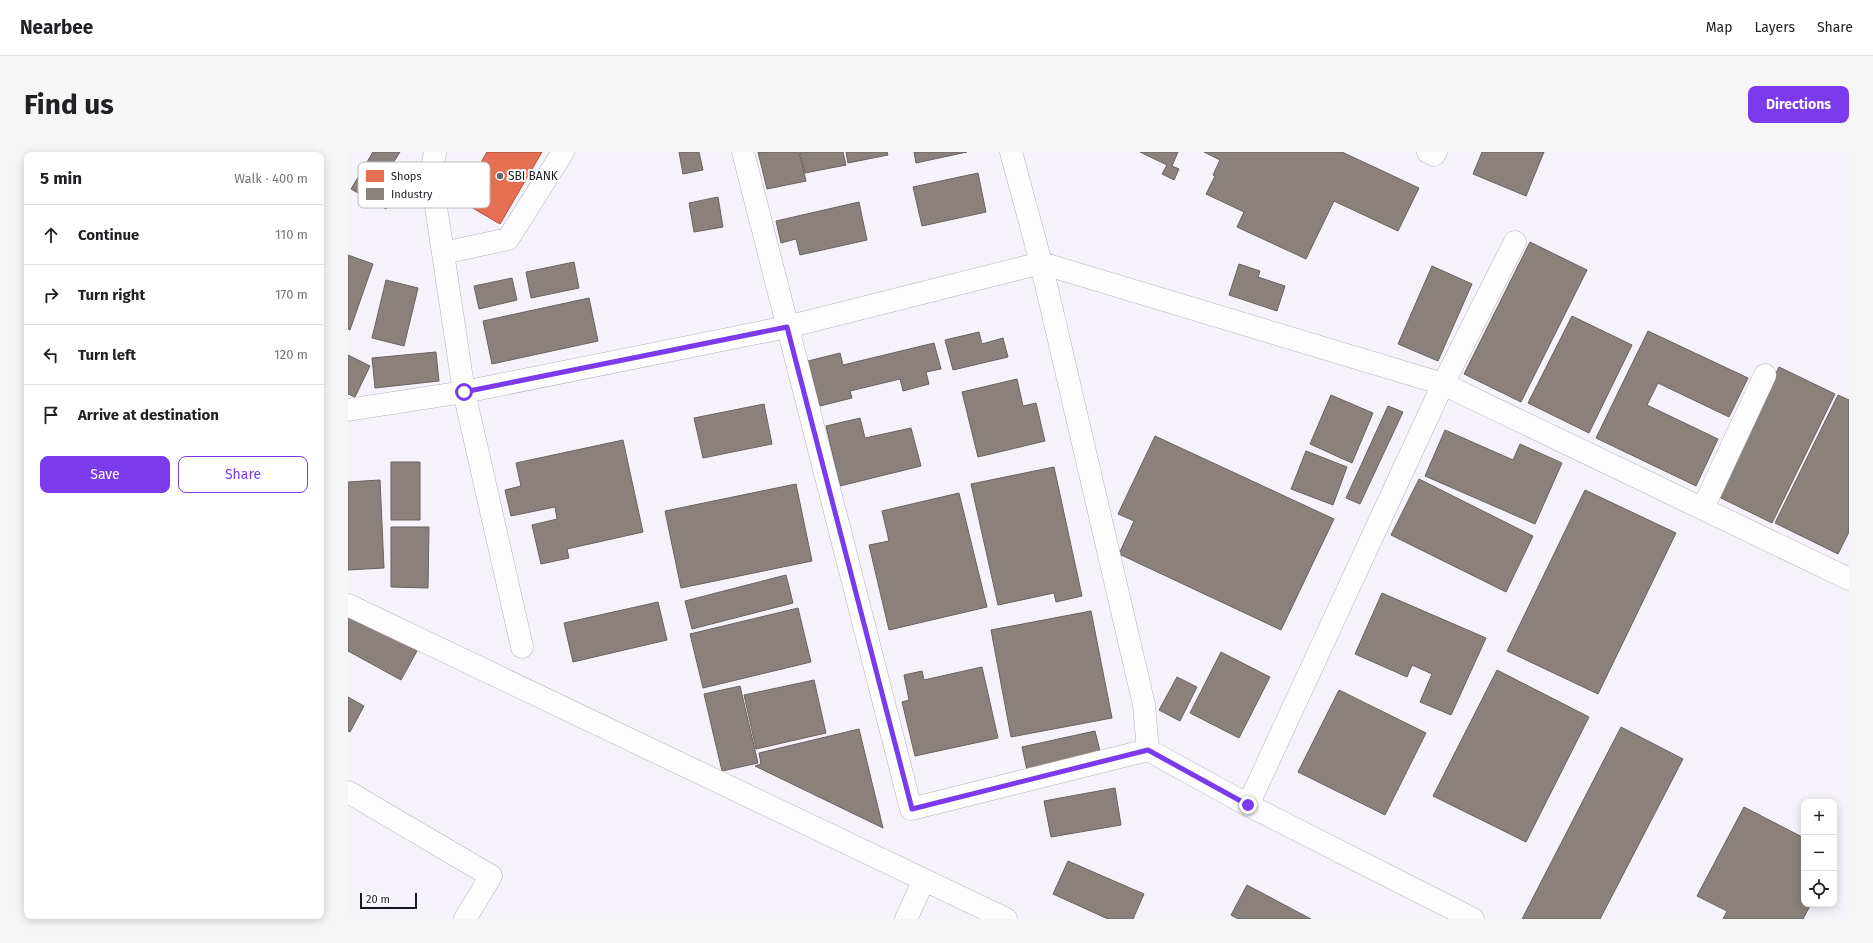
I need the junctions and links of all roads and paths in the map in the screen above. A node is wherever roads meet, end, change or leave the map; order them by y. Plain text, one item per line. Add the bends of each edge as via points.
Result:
1 (435, 152) edge
2 (563, 152) edge
3 (743, 152) edge
4 (1011, 152) edge
5 (1428, 152) edge
6 (1436, 152) edge
7 (433, 162) edge
8 (436, 208) edge
9 (1515, 242) dead end
10 (443, 253) junction
11 (1041, 263) junction
12 (787, 327) junction
13 (1765, 375) dead end
14 (1443, 384) junction
15 (464, 392) junction
16 (348, 410) edge
17 (1703, 508) junction
18 (1849, 579) edge
19 (348, 605) edge
20 (522, 647) dead end
21 (1148, 750) junction
22 (348, 792) edge
23 (1248, 805) junction
24 (924, 880) junction
25 (465, 919) edge
26 (906, 919) edge
27 (1006, 919) edge
28 (1474, 919) edge

1 - 7 street
2 - 10 street via 508,239
3 - 12 street
4 - 11 street
5 - 6 street via 1434,155
8 - 10 street
9 - 14 street
10 - 15 street
11 - 12 street
11 - 14 street
11 - 21 street via 1144,705
12 - 15 street
12 - 21 street via 912,809
13 - 17 street
14 - 17 street
14 - 23 street
15 - 16 street
15 - 20 street
17 - 18 street
19 - 24 street
21 - 23 street
22 - 25 street via 491,876
23 - 28 street
24 - 26 street
24 - 27 street

